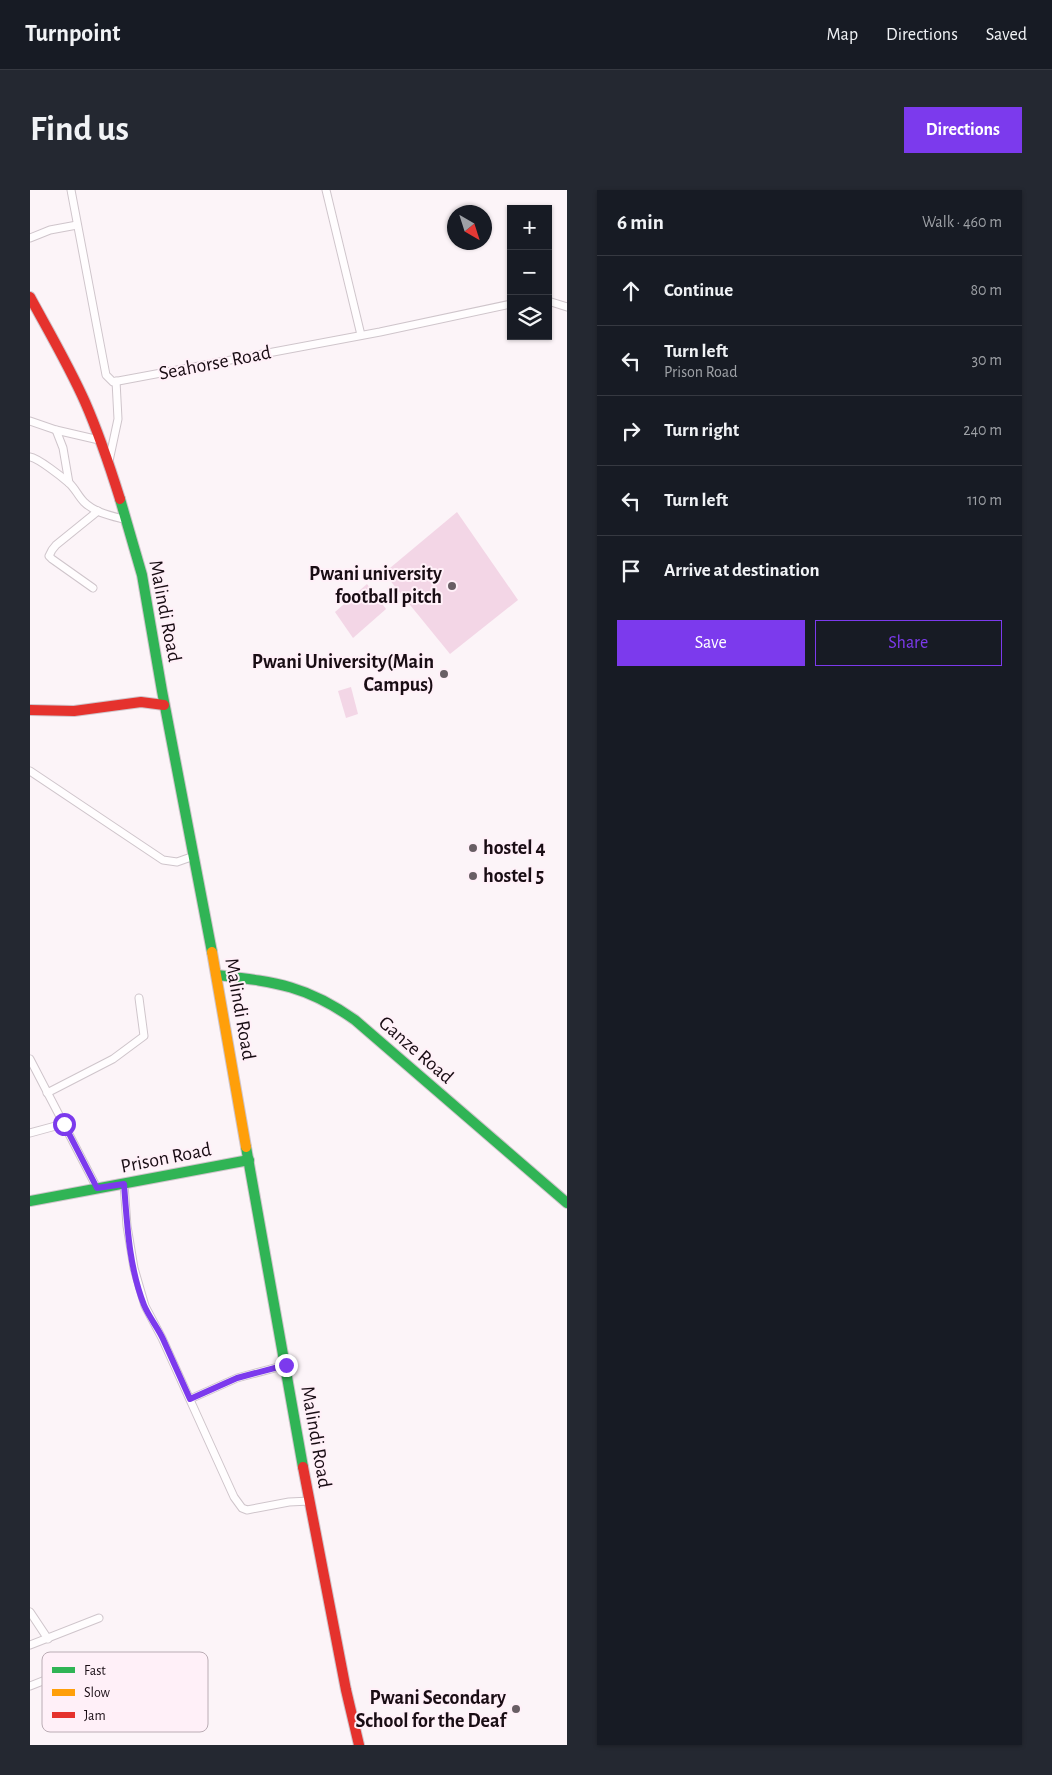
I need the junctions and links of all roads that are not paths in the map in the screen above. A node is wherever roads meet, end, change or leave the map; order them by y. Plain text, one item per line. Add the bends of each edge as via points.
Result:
1 (71, 190) edge
2 (326, 190) edge
3 (77, 226) junction
4 (30, 238) edge
5 (30, 297) edge
6 (552, 302) edge
7 (507, 305) edge
8 (567, 307) edge
9 (361, 335) junction
10 (116, 381) junction
11 (30, 420) edge
12 (56, 430) junction
13 (100, 440) junction
14 (30, 457) edge
15 (109, 464) junction
16 (69, 483) junction
17 (98, 512) junction
18 (127, 520) junction
19 (94, 588) dead end
20 (162, 691) junction
21 (141, 702) junction
22 (164, 705) junction
23 (30, 710) edge
24 (30, 771) edge
25 (194, 856) junction
26 (217, 975) junction
27 (139, 998) dead end
28 (30, 1059) edge
29 (47, 1092) junction
30 (64, 1124) junction
31 (30, 1133) edge
32 (249, 1160) junction
33 (124, 1184) junction
34 (97, 1188) junction
35 (30, 1201) edge
36 (567, 1202) edge
37 (286, 1365) junction
38 (190, 1399) junction
39 (310, 1501) junction
40 (30, 1612) edge
41 (99, 1618) dead end
42 (48, 1639) junction
43 (30, 1645) edge
44 (42, 1681) edge
45 (30, 1686) edge
46 (359, 1745) edge

1 - 3 street
2 - 9 street
3 - 4 street via 50,230
3 - 10 street via 106,375
5 - 13 main road, Malindi Road via 73,377
6 - 8 street
7 - 9 street, Seahorse Road
9 - 10 street, Seahorse Road
10 - 15 street via 118,419
11 - 12 street
12 - 13 street
12 - 16 street via 63,448
13 - 15 main road, Malindi Road
14 - 16 street
15 - 18 main road, Malindi Road
16 - 17 street via 84,502
17 - 18 street
17 - 19 street via 56,545 49,556
18 - 20 main road, Malindi Road via 142,575
20 - 21 main road
20 - 22 main road, Malindi Road
21 - 22 main road
21 - 23 main road via 74,711
22 - 25 main road, Malindi Road
24 - 25 street via 163,860 177,862
25 - 26 main road, Malindi Road
26 - 32 main road, Malindi Road
26 - 36 main road, Ganze Road via 294,987 336,1006
27 - 29 street via 144,1036 113,1059
28 - 29 street
29 - 30 street
30 - 31 street
30 - 34 street
32 - 33 main road, Prison Road
32 - 37 main road, Malindi Road
33 - 34 main road, Prison Road
33 - 38 street via 127,1226 142,1297
34 - 35 main road, Prison Road
37 - 38 street via 237,1378
37 - 39 main road, Malindi Road
38 - 39 street via 242,1508 248,1510
39 - 46 main road, Malindi Road
40 - 42 street
41 - 42 street
42 - 43 street
44 - 45 street

